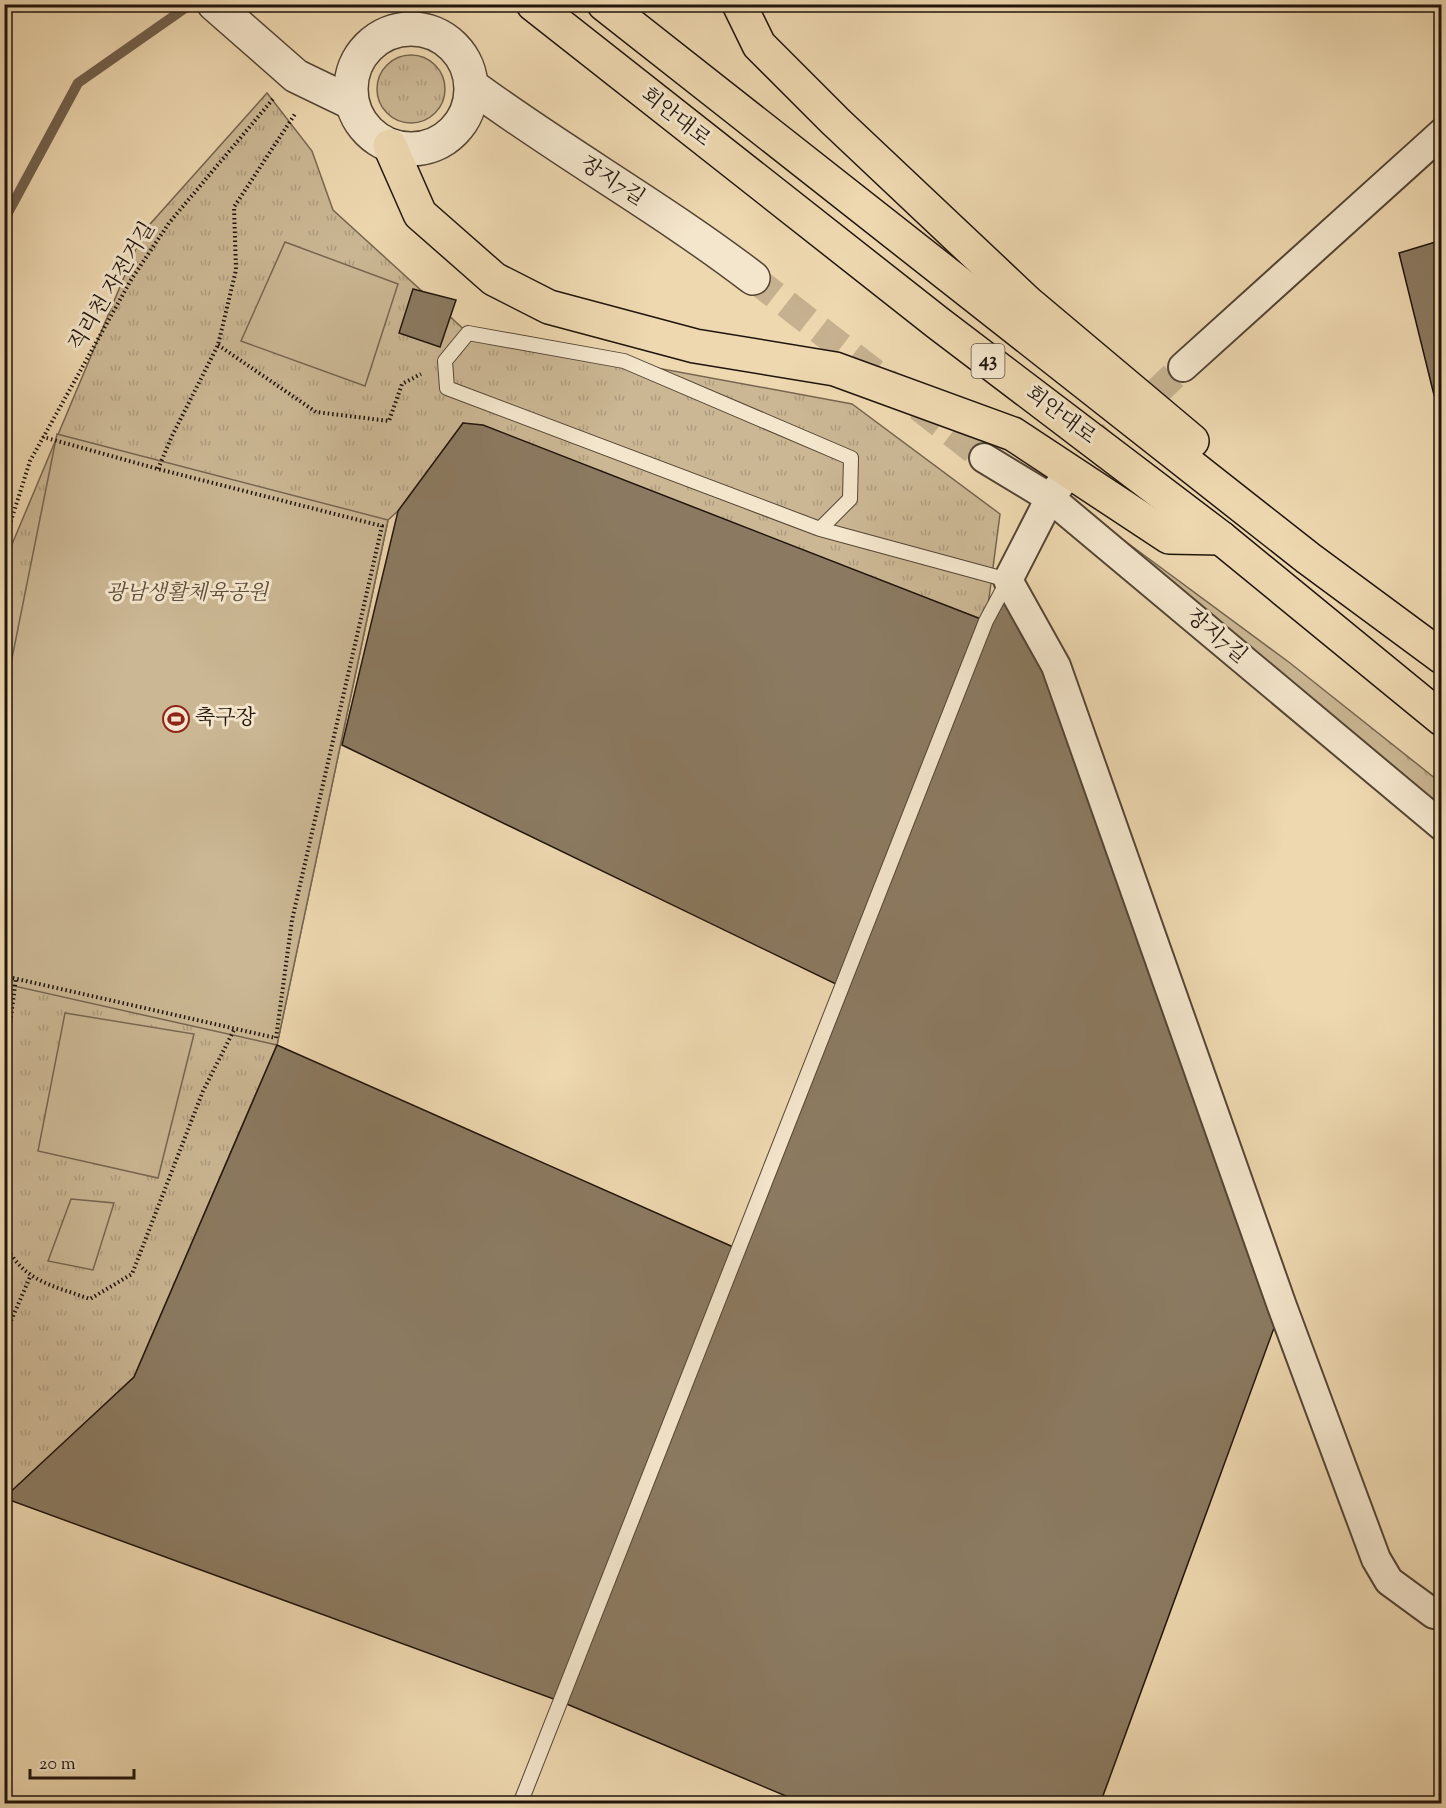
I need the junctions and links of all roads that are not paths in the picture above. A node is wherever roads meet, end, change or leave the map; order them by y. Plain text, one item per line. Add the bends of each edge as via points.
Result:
1 (214, 4) edge
2 (533, 4) edge
3 (604, 4) edge
4 (739, 4) edge
5 (408, 17) edge
6 (472, 86) junction
7 (352, 103) junction
8 (1442, 133) edge
9 (390, 146) junction
10 (753, 278) tunnel mouth
11 (1183, 367) tunnel mouth
12 (984, 458) tunnel mouth
13 (1207, 479) junction
14 (1056, 490) junction
15 (820, 529) junction
16 (1221, 538) junction
17 (1008, 580) junction
18 (1442, 657) edge
19 (1442, 719) edge
20 (1442, 825) edge
21 (1442, 1610) edge
22 (520, 1803) edge

1 - 7 street via 297,74
2 - 16 highway, 회안대로 / 43 via 919,309
3 - 13 highway, 회안대로 / 43
4 - 13 highway via 759,45 834,121 1028,303 1191,437
5 - 6 street via 457,49 468,66
5 - 7 street via 402,29 367,48 356,64
6 - 9 street via 461,124 446,138 429,147
6 - 10 street, 장지7길 via 719,251
7 - 9 street via 360,122
8 - 11 street
9 - 16 highway via 420,214 494,279 549,307 696,346 835,369 1013,434 1169,537
12 - 14 street, 장지7길
13 - 18 highway, 회안대로 / 43
14 - 17 street
14 - 20 street, 장지7길
15 - 15 lane via 447,388 445,361 468,333 624,361 851,458 850,499
15 - 17 lane
16 - 19 highway, 회안대로 / 43
17 - 21 street via 1056,666 1278,1295 1376,1559 1389,1581 1434,1614
17 - 22 lane via 986,621

